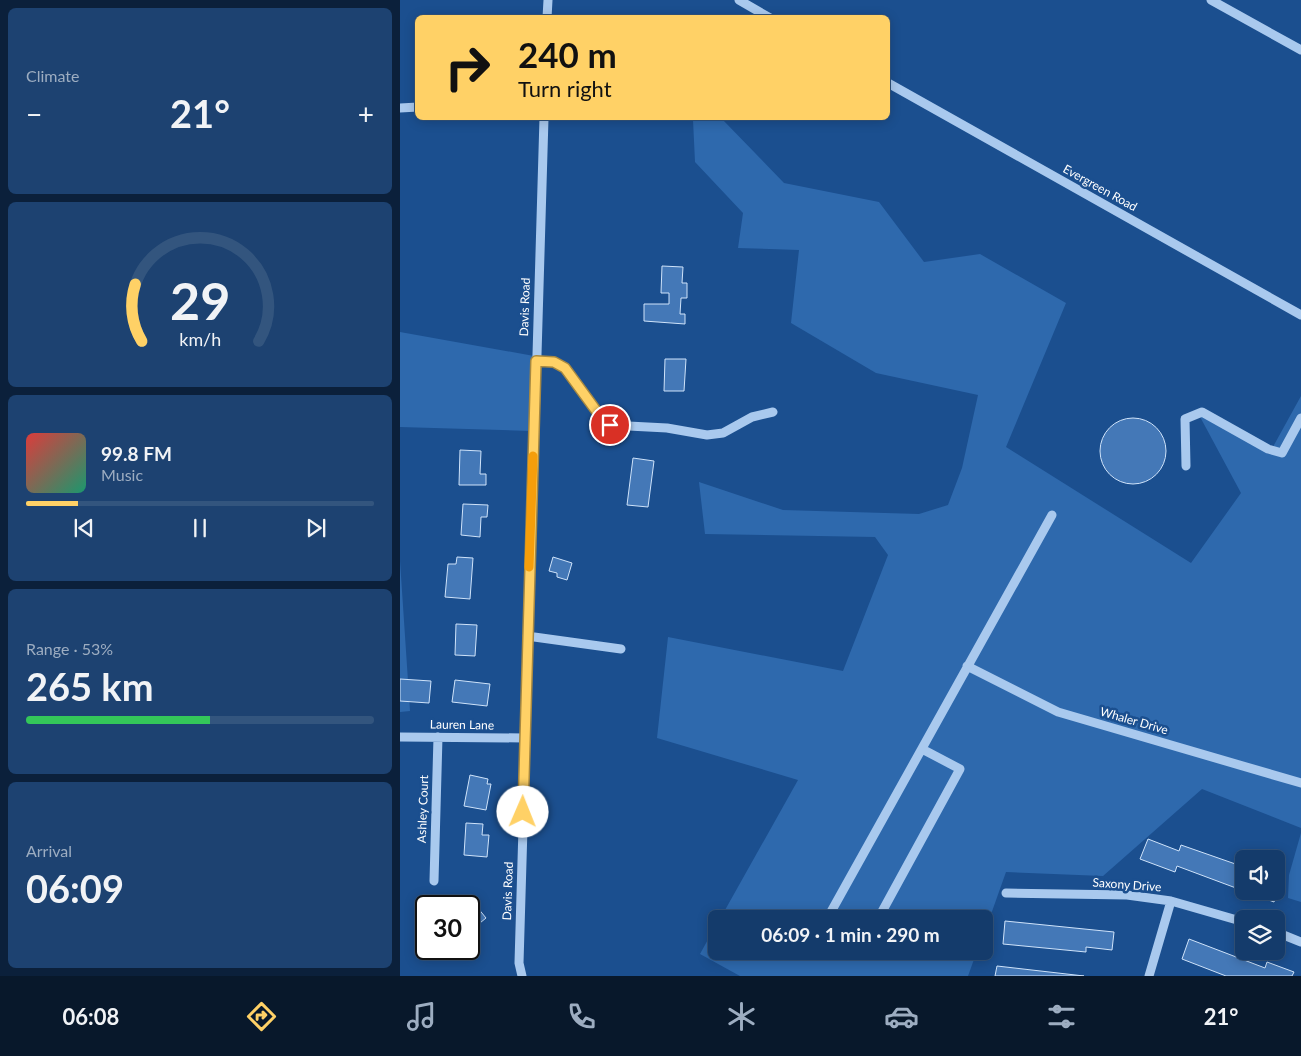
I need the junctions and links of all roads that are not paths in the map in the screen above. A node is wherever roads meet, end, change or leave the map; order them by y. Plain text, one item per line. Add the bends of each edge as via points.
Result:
1 (548, 0) edge
2 (739, 0) edge
3 (1211, 0) edge
4 (547, 15) edge
5 (765, 15) edge
6 (1301, 50) edge
7 (890, 84) edge
8 (415, 107) edge
9 (400, 108) edge
10 (544, 120) edge
11 (1301, 315) edge
12 (536, 361) junction
13 (773, 412) dead end
14 (1301, 418) edge
15 (1186, 466) dead end
16 (1052, 515) dead end
17 (527, 636) junction
18 (620, 649) dead end
19 (967, 666) junction
20 (400, 737) edge
21 (438, 737) junction
22 (524, 738) junction
23 (922, 749) junction
24 (1301, 783) edge
25 (434, 881) dead end
26 (1006, 893) dead end
27 (1171, 901) junction
28 (832, 910) edge
29 (883, 910) edge
30 (1235, 919) edge
31 (1285, 936) edge
32 (1301, 942) edge
33 (522, 976) edge
34 (1149, 976) edge

1 - 4 street
2 - 5 street
3 - 6 street
7 - 11 street, Evergreen Road
8 - 9 street
10 - 12 street, Davis Road
12 - 13 street via 554,362 565,368 610,425 667,428 707,435 723,433 752,417
12 - 17 street, Davis Road
14 - 15 street via 1282,452 1268,449 1202,412 1185,419
16 - 19 street
17 - 18 street
17 - 22 street, Davis Road
19 - 23 street
19 - 24 street, Whaler Drive via 1058,712
20 - 21 street, Lauren Lane
21 - 22 street, Lauren Lane
21 - 25 street, Ashley Court
22 - 33 street, Davis Road via 519,963
23 - 28 street
23 - 29 street via 960,769
26 - 27 street, Saxony Drive via 1127,895
27 - 30 street, Saxony Drive
27 - 34 street
31 - 32 street

